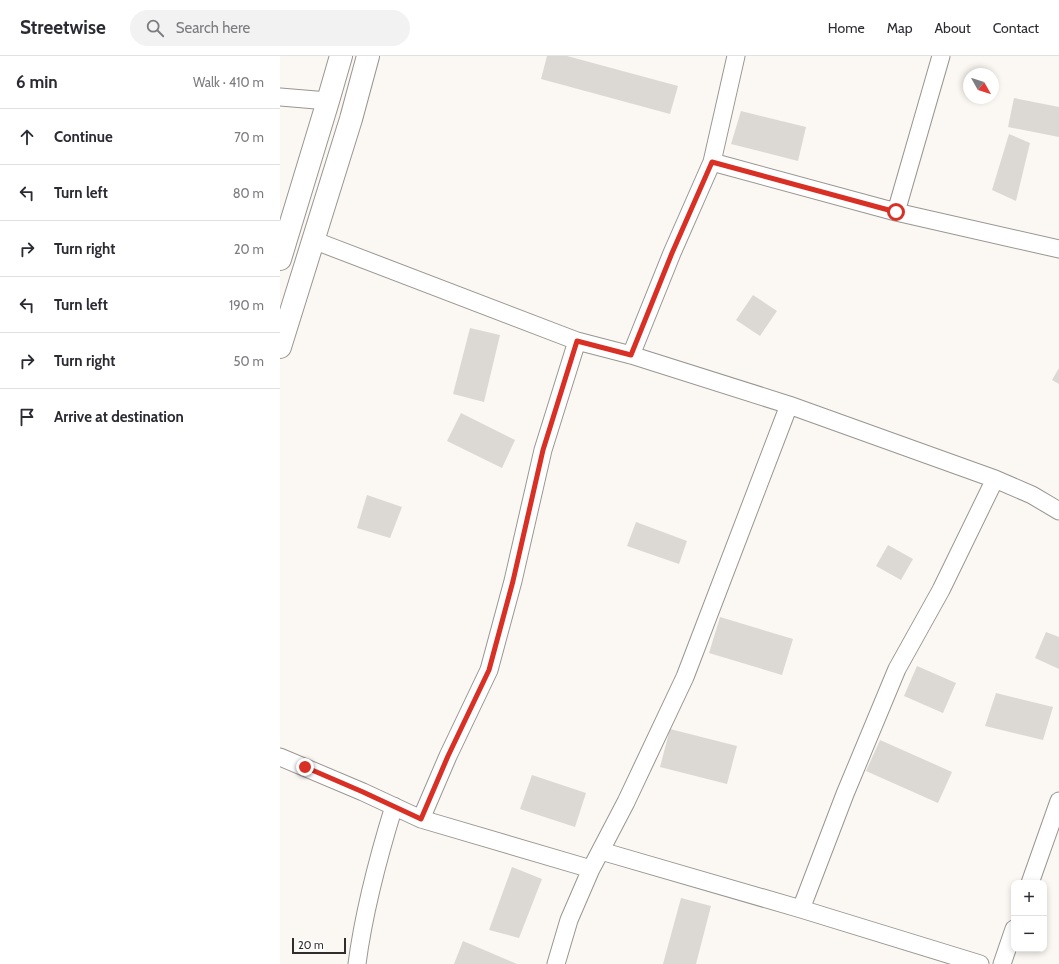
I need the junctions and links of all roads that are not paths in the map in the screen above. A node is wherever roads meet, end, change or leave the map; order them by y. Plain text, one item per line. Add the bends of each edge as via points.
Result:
1 (341, 56) edge
2 (368, 56) edge
3 (736, 56) edge
4 (941, 56) edge
5 (280, 97) edge
6 (328, 101) junction
7 (712, 162) junction
8 (896, 212) junction
9 (313, 240) junction
10 (1059, 249) edge
11 (280, 259) edge
12 (577, 341) junction
13 (280, 347) edge
14 (631, 355) junction
15 (788, 405) junction
16 (995, 479) junction
17 (1059, 511) edge
18 (280, 757) edge
19 (1059, 801) edge
20 (394, 806) junction
21 (421, 819) junction
22 (601, 851) junction
23 (591, 869) junction
24 (1031, 880) edge
25 (801, 909) junction
26 (1011, 938) edge
27 (357, 964) edge
28 (556, 964) edge
29 (980, 964) edge
30 (1002, 964) edge

1 - 6 highway
2 - 9 highway
3 - 7 street
4 - 8 street
5 - 6 street
6 - 11 highway
7 - 8 street
7 - 14 street
8 - 10 street
9 - 12 street
9 - 13 highway
12 - 14 street
12 - 21 street via 543,450 513,581 489,670
14 - 15 street
15 - 16 street
15 - 22 street via 685,676
16 - 17 street via 1032,495
16 - 25 street via 941,590 897,669
18 - 20 street
19 - 24 street
20 - 21 street
20 - 27 street via 379,854
21 - 23 street
22 - 23 street
22 - 25 street
23 - 28 street via 569,920
25 - 29 street
26 - 30 street

